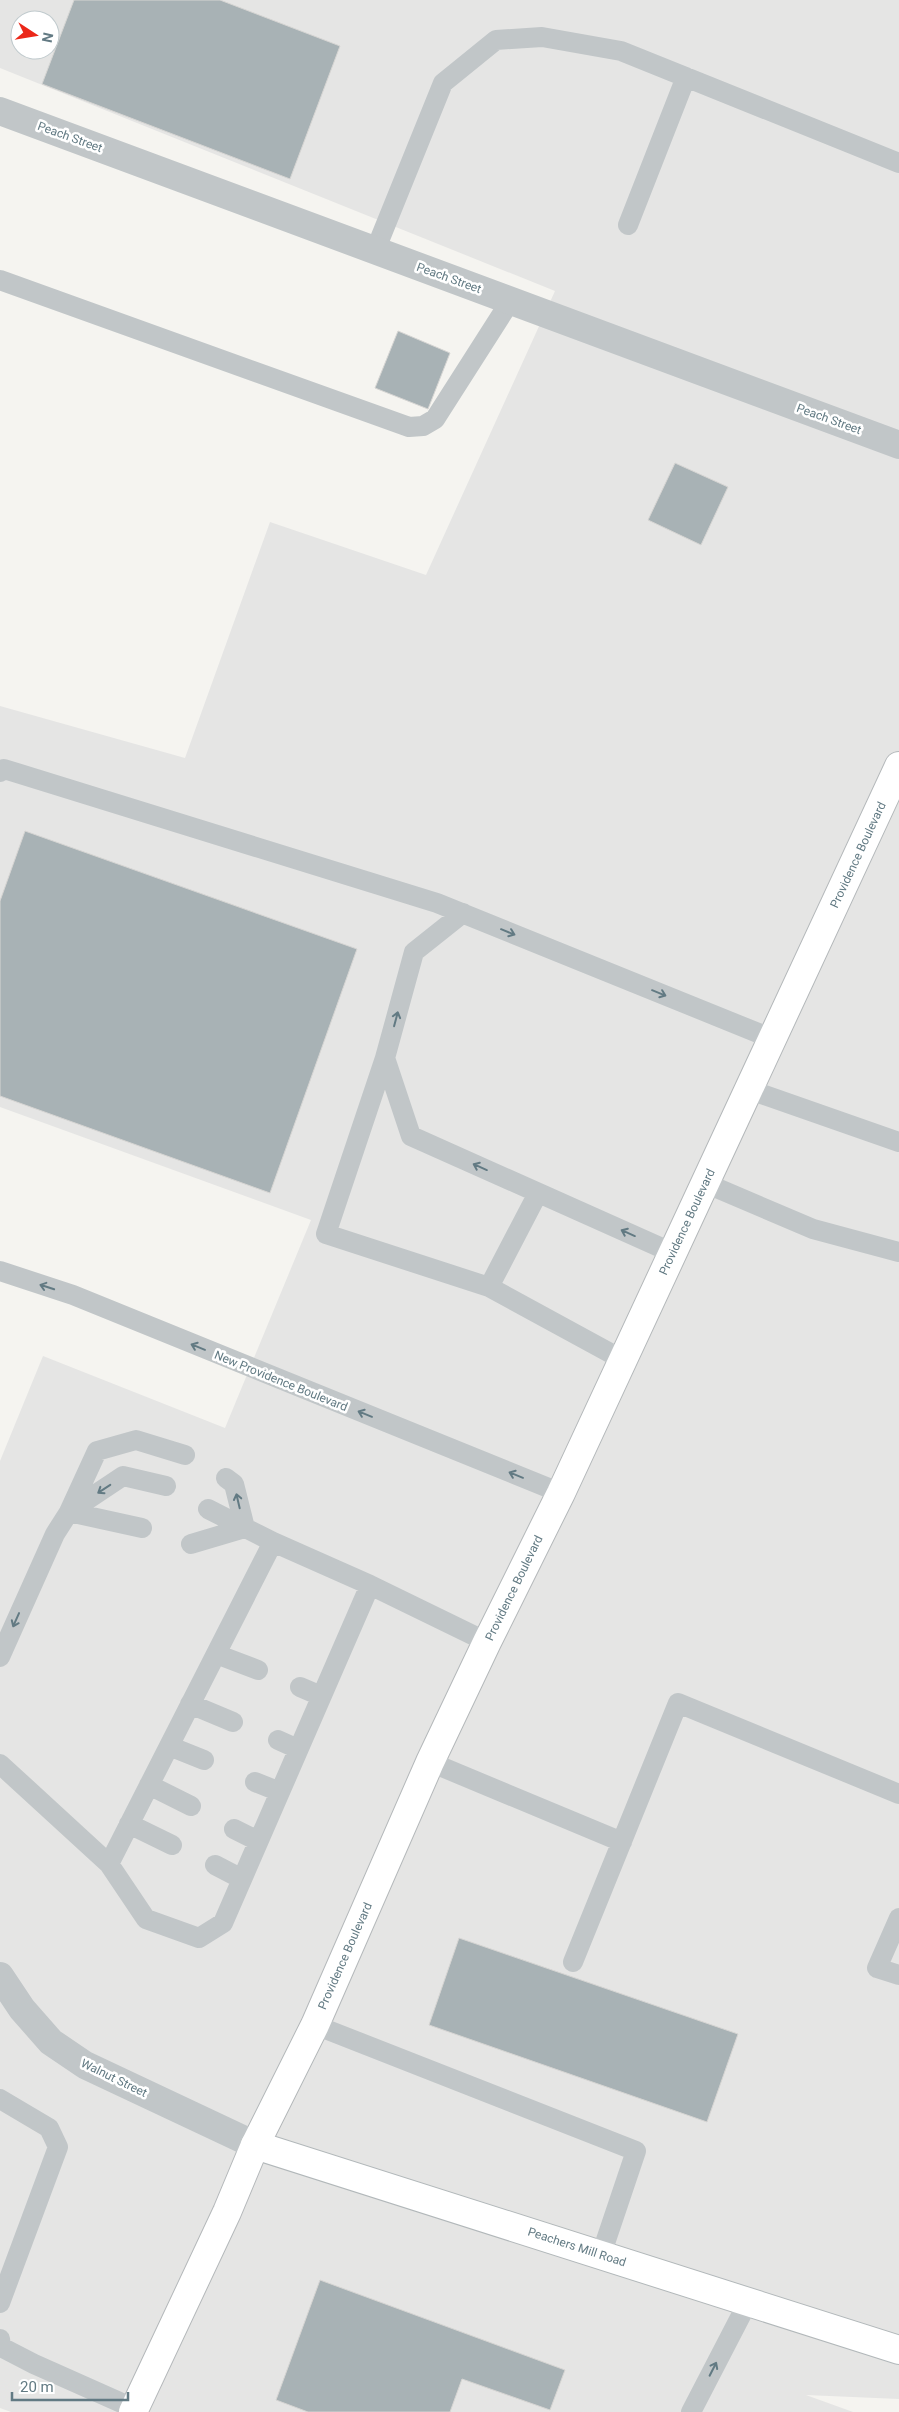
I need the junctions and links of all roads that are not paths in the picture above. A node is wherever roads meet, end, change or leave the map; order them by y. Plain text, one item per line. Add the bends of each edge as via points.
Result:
1 (686, 77) junction
2 (0, 111) edge
3 (899, 163) edge
4 (628, 225) dead end
5 (375, 251) junction
6 (0, 280) edge
7 (511, 300) junction
8 (899, 445) edge
9 (899, 766) edge
10 (0, 772) edge
11 (463, 913) junction
12 (773, 1039) junction
13 (385, 1058) junction
14 (750, 1090) junction
15 (899, 1142) edge
16 (705, 1183) junction
17 (538, 1193) junction
18 (899, 1252) edge
19 (673, 1253) junction
20 (0, 1271) edge
21 (489, 1287) junction
22 (623, 1360) junction
23 (184, 1455) dead end
24 (226, 1478) dead end
25 (166, 1486) dead end
26 (561, 1493) junction
27 (208, 1510) dead end
28 (69, 1512) junction
29 (142, 1528) dead end
30 (244, 1528) junction
31 (273, 1542) junction
32 (191, 1544) dead end
33 (370, 1585) junction
34 (487, 1642) junction
35 (216, 1654) junction
36 (0, 1657) edge
37 (258, 1670) dead end
38 (300, 1687) dead end
39 (321, 1696) junction
40 (190, 1704) junction
41 (234, 1722) dead end
42 (278, 1740) dead end
43 (169, 1746) junction
44 (298, 1749) junction
45 (204, 1760) dead end
46 (430, 1762) junction
47 (0, 1764) edge
48 (255, 1782) dead end
49 (149, 1785) junction
50 (280, 1792) junction
51 (899, 1794) edge
52 (191, 1806) dead end
53 (129, 1824) junction
54 (234, 1829) dead end
55 (258, 1841) junction
56 (622, 1842) junction
57 (172, 1845) dead end
58 (109, 1864) junction
59 (215, 1865) dead end
60 (242, 1879) junction
61 (899, 1918) edge
62 (573, 1962) dead end
63 (899, 1975) edge
64 (0, 1976) edge
65 (315, 2026) junction
66 (0, 2099) edge
67 (255, 2145) junction
68 (601, 2255) junction
69 (748, 2302) junction
70 (0, 2303) edge
71 (0, 2339) edge
72 (899, 2350) edge
73 (134, 2410) edge
74 (691, 2412) edge

1 - 3 lane
1 - 4 lane
1 - 5 lane via 621,51 542,37 496,40 443,83
2 - 5 street, Peach Street
5 - 7 street, Peach Street
6 - 7 lane via 409,427 423,426 435,419
7 - 8 street, Peach Street
9 - 12 main road, Providence Boulevard
10 - 11 lane via 4,769
11 -> 12 lane
13 -> 11 lane via 414,952
12 - 14 main road, Providence Boulevard
17 -> 13 lane via 411,1136
13 - 21 lane via 326,1234
14 - 15 lane
14 - 16 main road, Providence Boulevard
16 - 18 lane via 813,1229
16 - 19 main road, Providence Boulevard
19 -> 17 lane
17 - 21 lane
19 - 22 main road, Providence Boulevard
26 -> 20 lane, New Providence Boulevard via 73,1295
21 - 22 lane
22 - 26 main road, Providence Boulevard
23 - 28 lane via 136,1440 97,1451
30 -> 24 lane via 234,1484
25 -> 28 lane via 123,1476
26 - 34 main road, Providence Boulevard
27 - 30 lane
28 - 29 lane
28 -> 36 lane via 55,1534
30 - 31 lane
30 - 32 lane
31 - 33 lane
31 - 35 lane
33 - 34 lane
33 - 39 lane
34 - 46 main road, Providence Boulevard
35 - 37 lane
35 - 40 lane
38 - 39 lane
39 - 44 lane
40 - 41 lane
40 - 43 lane
42 - 44 lane
43 - 45 lane
43 - 49 lane
44 - 50 lane
46 - 56 lane
46 - 65 main road, Providence Boulevard
47 - 58 lane
48 - 50 lane
49 - 52 lane
49 - 53 lane
50 - 55 lane
51 - 56 lane via 678,1703
53 - 57 lane
53 - 58 lane
54 - 55 lane
55 - 60 lane
56 - 62 lane
58 - 60 lane via 146,1919 199,1938 223,1923
59 - 60 lane
61 - 63 lane via 877,1968
64 - 67 street, Walnut Street via 22,2009 51,2042 85,2065
65 - 67 main road, Providence Boulevard
65 - 68 lane via 636,2151
66 - 70 lane via 49,2128 58,2147
67 - 68 main road, Peachers Mill Road
67 - 73 main road, Providence Boulevard
68 - 69 main road, Peachers Mill Road
69 - 72 main road, Peachers Mill Road
74 -> 69 lane
71 - 73 lane via 1,2347

